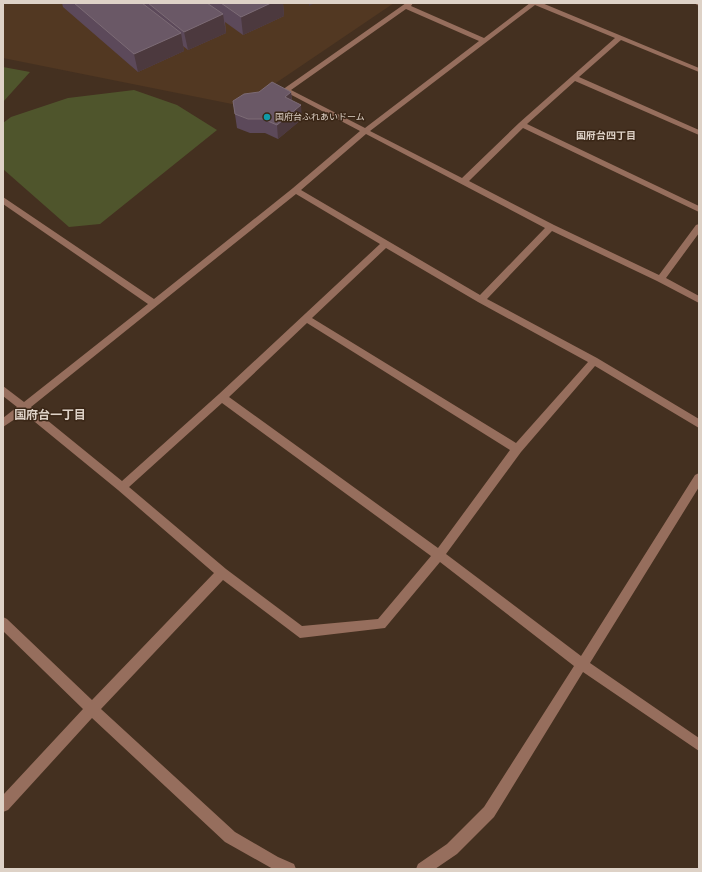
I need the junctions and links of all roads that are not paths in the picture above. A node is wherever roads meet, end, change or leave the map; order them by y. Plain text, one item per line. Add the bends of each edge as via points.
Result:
1 (535, 3) edge
2 (408, 4) edge
3 (619, 38) junction
4 (485, 41) junction
5 (699, 70) edge
6 (575, 78) junction
7 (522, 125) junction
8 (365, 132) junction
9 (699, 133) edge
10 (464, 181) junction
11 (296, 190) junction
12 (3, 200) edge
13 (699, 209) edge
14 (552, 227) junction
15 (699, 227) edge
16 (386, 243) junction
17 (660, 279) junction
18 (481, 300) junction
19 (699, 300) edge
20 (152, 304) junction
21 (306, 318) junction
22 (594, 361) junction
23 (3, 390) edge
24 (222, 397) junction
25 (25, 407) junction
26 (3, 423) edge
27 (699, 424) edge
28 (517, 449) junction
29 (699, 478) edge
30 (122, 487) junction
31 (439, 555) junction
32 (222, 574) junction
33 (3, 623) edge
34 (583, 665) junction
35 (92, 709) junction
36 (699, 745) edge
37 (3, 805) edge
38 (289, 869) edge
39 (423, 869) edge

1 - 3 street
1 - 4 street
2 - 4 street
2 - 8 street via 286,90
3 - 5 street
3 - 6 street
4 - 8 street
6 - 7 street
6 - 9 street
7 - 10 street
7 - 13 street
8 - 10 street
8 - 11 street
10 - 14 street
11 - 16 street
11 - 20 street
12 - 20 street
14 - 17 street
14 - 18 street
15 - 17 street
16 - 18 street
16 - 21 street
17 - 19 street
18 - 22 street
20 - 25 street
21 - 24 street
21 - 28 street
22 - 27 street
22 - 28 street
23 - 25 street
24 - 30 street
24 - 31 street
25 - 26 street
25 - 30 street
28 - 31 street
29 - 34 street
30 - 32 street
31 - 32 street via 381,624 300,632
31 - 34 street
32 - 35 street
33 - 35 street
34 - 36 street
34 - 39 street via 489,812 452,849
35 - 37 street
35 - 38 street via 230,837

